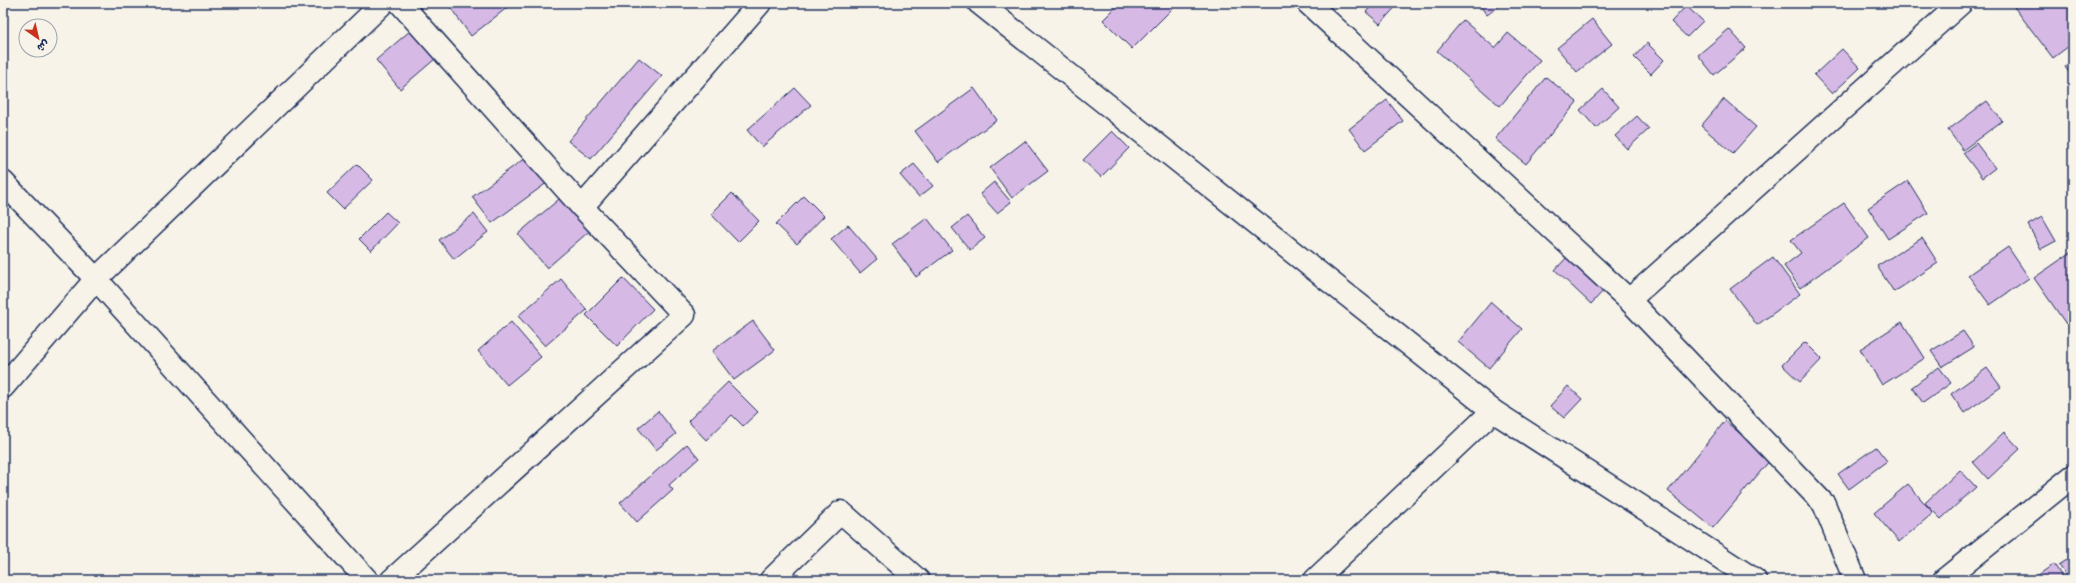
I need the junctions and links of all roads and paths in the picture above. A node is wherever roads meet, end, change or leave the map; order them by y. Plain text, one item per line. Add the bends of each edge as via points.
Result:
1 (383, 3) edge
2 (400, 3) edge
3 (760, 3) edge
4 (979, 3) edge
5 (1308, 3) edge
6 (1961, 3) edge
7 (3, 182) edge
8 (582, 207) junction
9 (96, 279) junction
10 (1629, 300) junction
11 (3, 386) edge
12 (1493, 412) junction
13 (2073, 476) edge
14 (367, 580) edge
15 (392, 580) edge
16 (771, 580) edge
17 (918, 580) edge
18 (1315, 580) edge
19 (1755, 580) edge
20 (1855, 580) edge
21 (1944, 580) edge

1 - 9 street
2 - 8 street
3 - 8 street
4 - 12 street
5 - 10 street
6 - 10 street
7 - 9 street
8 - 15 street via 684,315
9 - 11 street
9 - 14 street
10 - 20 street via 1824,504
12 - 18 street
12 - 19 street
13 - 21 street
16 - 17 street via 841,512

